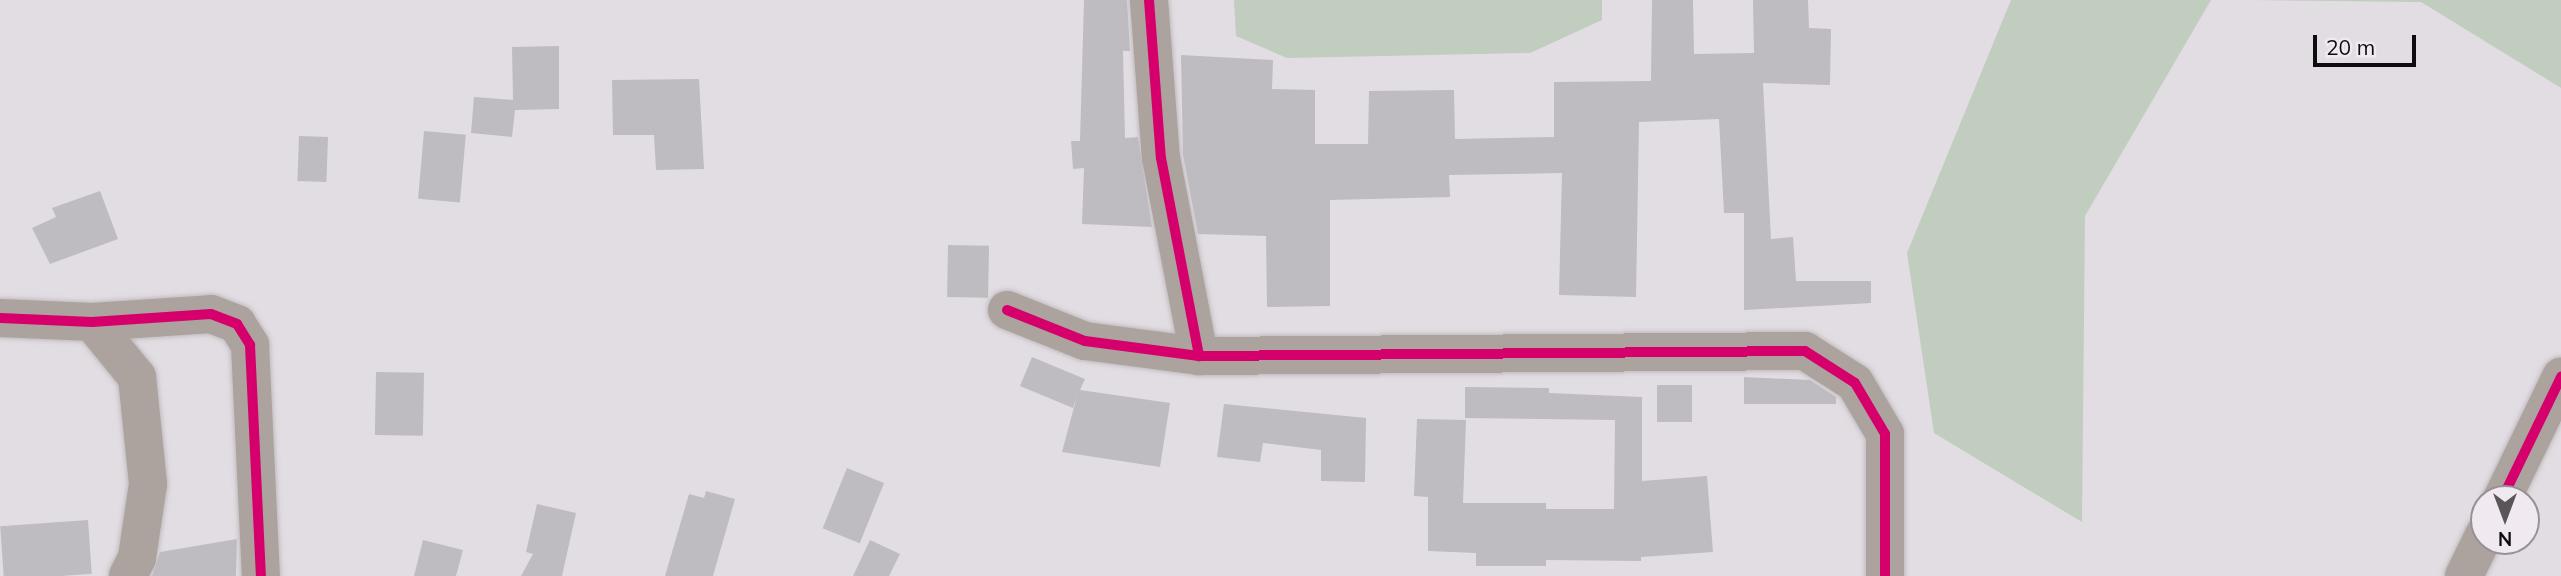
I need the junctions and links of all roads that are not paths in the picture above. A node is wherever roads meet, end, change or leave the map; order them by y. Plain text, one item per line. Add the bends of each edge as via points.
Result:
1 (1149, 0) edge
2 (1007, 310) dead end
3 (0, 318) edge
4 (92, 322) junction
5 (1199, 356) junction
6 (2561, 377) edge
7 (2509, 485) edge
8 (2474, 555) edge
9 (128, 576) edge
10 (261, 576) edge
11 (1885, 576) edge
12 (2464, 576) edge

1 - 5 street via 1161,158
2 - 5 street via 1084,341
3 - 4 street
4 - 9 street via 136,377 148,484 137,558
4 - 10 street via 211,314 237,324 250,345
5 - 11 street via 1805,351 1855,383 1885,434
6 - 7 street
8 - 12 street

